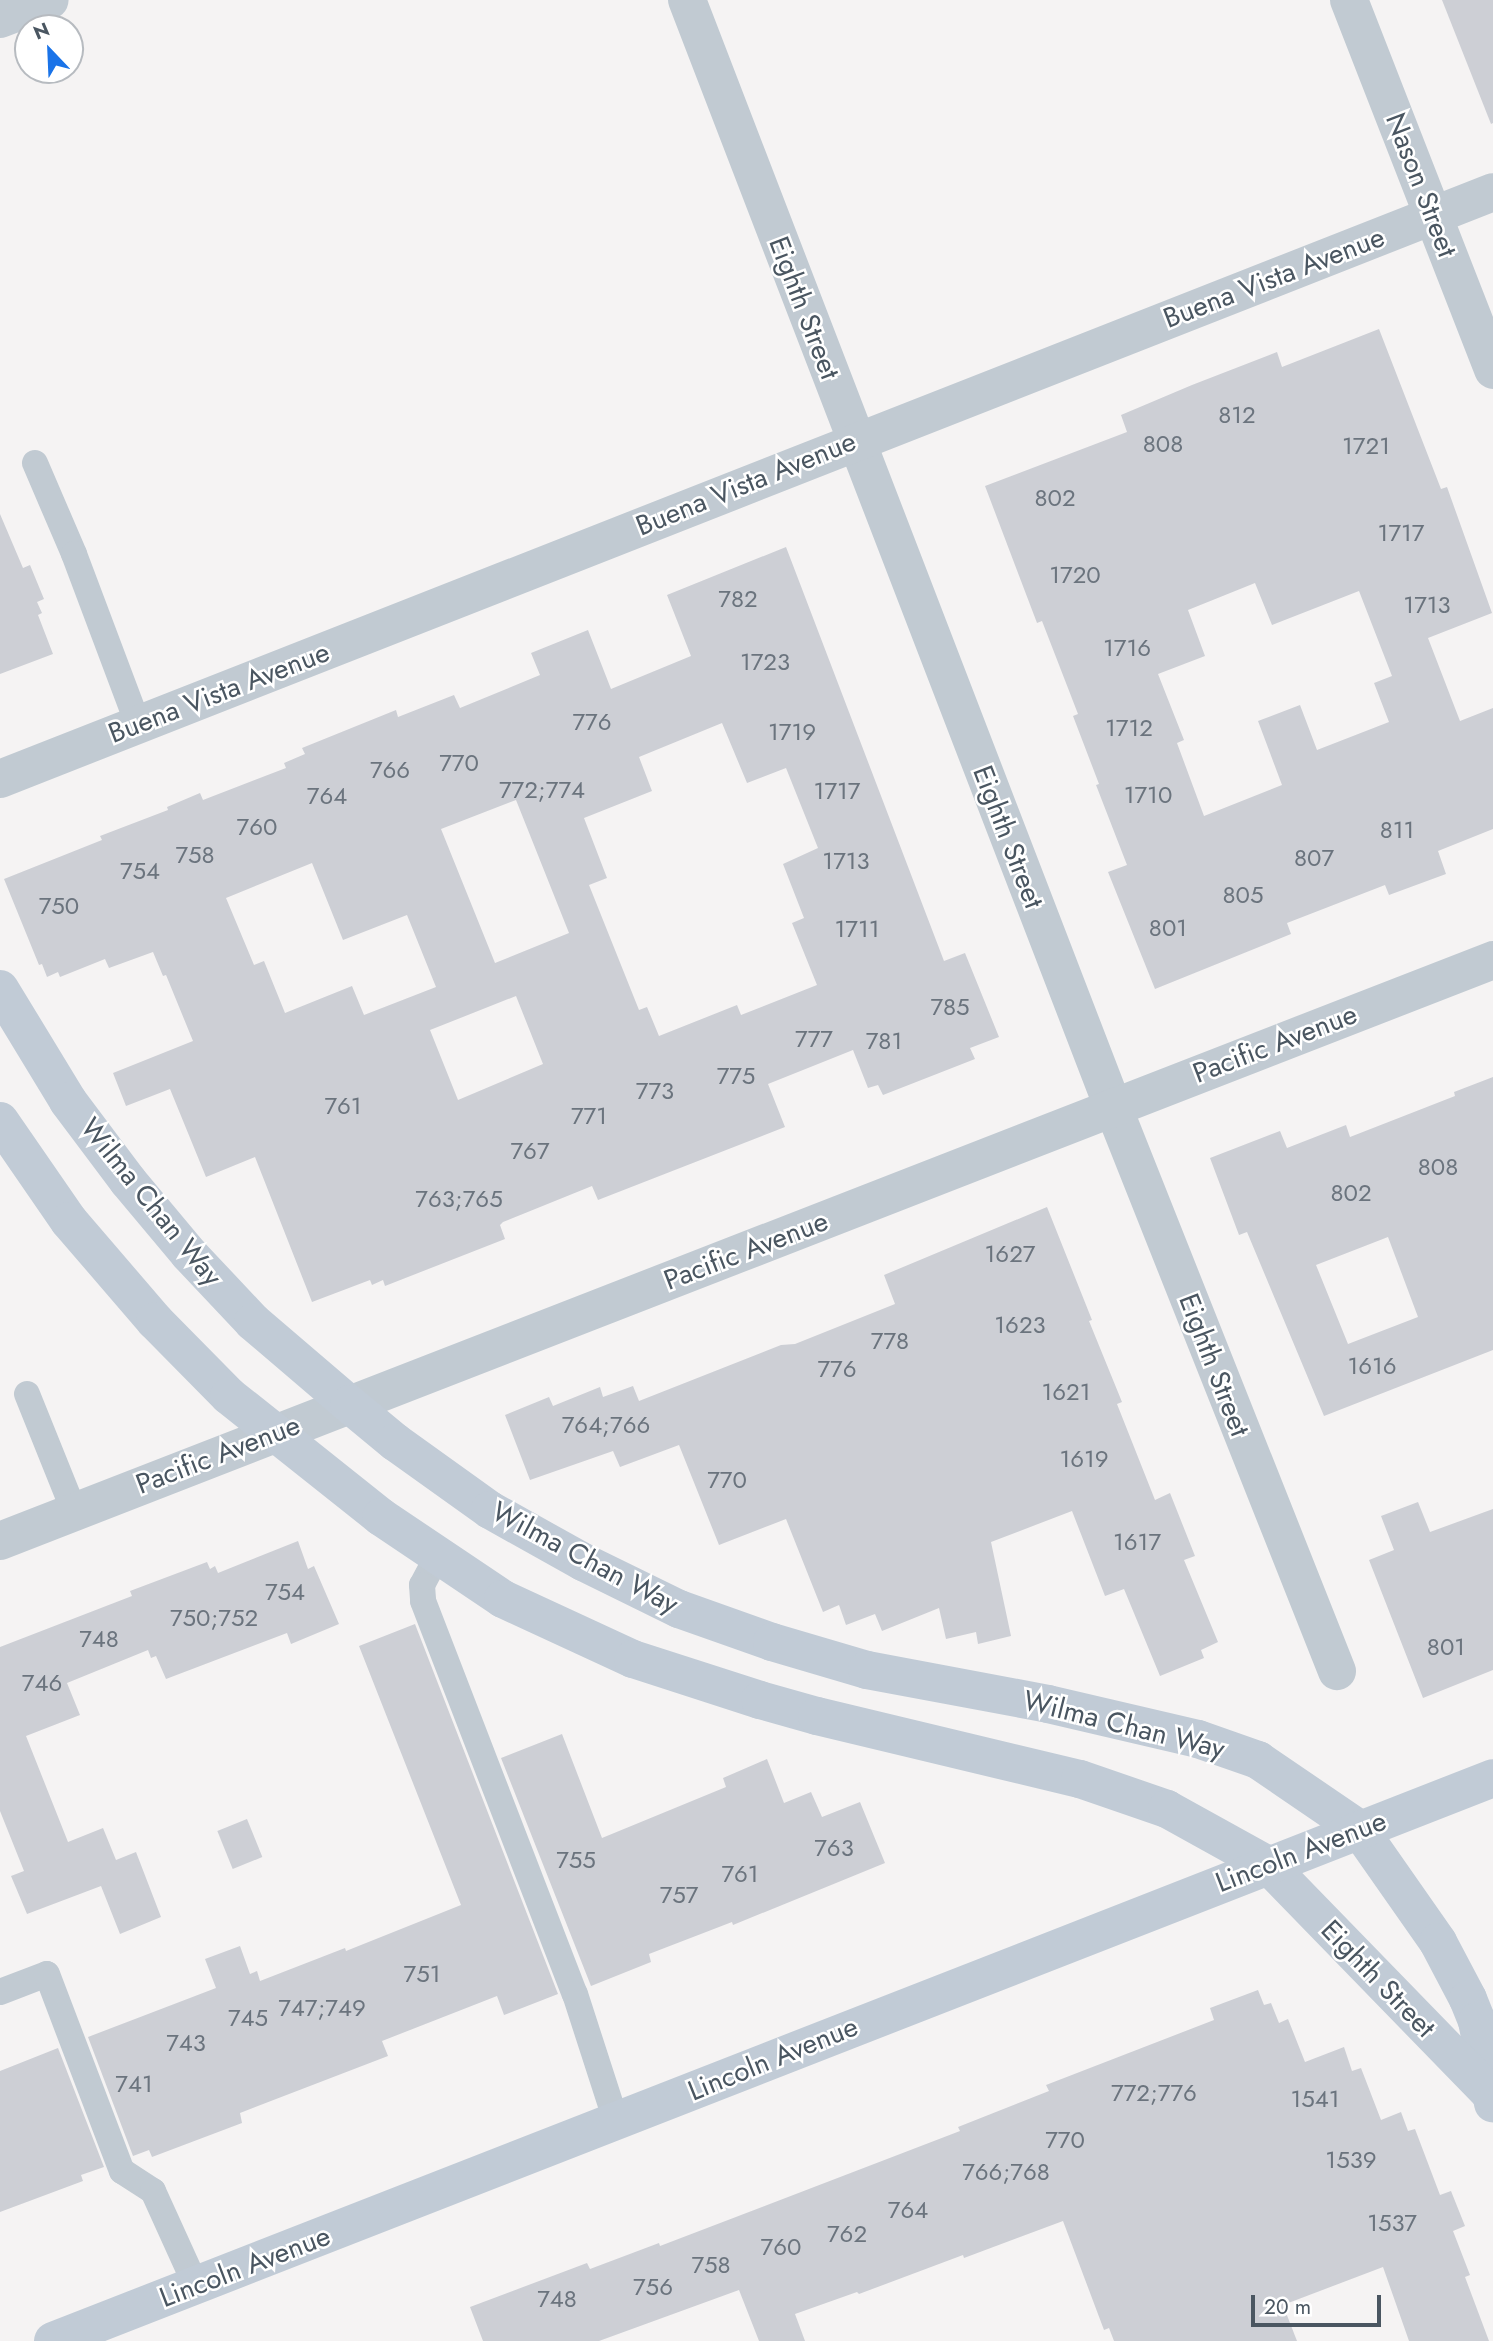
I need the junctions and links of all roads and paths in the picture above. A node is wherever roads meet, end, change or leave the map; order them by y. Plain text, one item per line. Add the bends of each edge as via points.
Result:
1 (50, 0) edge
2 (687, 0) edge
3 (1349, 0) edge
4 (0, 19) edge
5 (1493, 192) edge
6 (1433, 216) junction
7 (1493, 370) edge
8 (854, 440) junction
9 (35, 463) dead end
10 (138, 724) junction
11 (0, 779) edge
12 (1493, 960) edge
13 (0, 989) edge
14 (1113, 1107) junction
15 (0, 1121) edge
16 (27, 1394) dead end
17 (349, 1404) junction
18 (276, 1432) junction
19 (74, 1511) junction
20 (0, 1541) edge
21 (439, 1555) junction
22 (1337, 1671) dead end
23 (1493, 1778) edge
24 (1359, 1829) junction
25 (1268, 1865) junction
26 (0, 1992) edge
27 (1491, 2097) edge
28 (616, 2121) junction
29 (196, 2286) junction
30 (54, 2341) edge

1 - 4 street
2 - 8 street, Eighth Street
3 - 6 street, Nason Street
5 - 6 street, Buena Vista Avenue
6 - 7 street, Nason Street
6 - 8 street, Buena Vista Avenue
8 - 10 street, Buena Vista Avenue
8 - 14 street, Eighth Street
9 - 10 lane
10 - 11 street, Buena Vista Avenue
12 - 14 street, Pacific Avenue
13 - 17 main road, Wilma Chan Way via 68,1101 188,1254 253,1322
14 - 17 street, Pacific Avenue
14 - 22 street, Eighth Street
15 - 18 main road via 69,1222 155,1321 229,1396
16 - 19 lane
17 - 18 street, Pacific Avenue
17 - 24 main road, Wilma Chan Way via 490,1510 679,1609 867,1670 1048,1704 1198,1739 1258,1760
18 - 19 street, Pacific Avenue
18 - 21 main road via 381,1517
19 - 20 street, Pacific Avenue
21 - 25 main road via 503,1599 633,1659 817,1716 1080,1779 1167,1809
21 - 28 lane via 422,1585 422,1601 575,1994
23 - 24 main road, Lincoln Avenue
24 - 25 main road, Lincoln Avenue
24 - 27 main road, Eighth Street via 1438,1942 1468,1999 1477,2021
25 - 27 main road, Eighth Street
25 - 28 main road, Lincoln Avenue
26 - 29 lane via 47,1974 122,2171 153,2191
28 - 29 main road, Lincoln Avenue
29 - 30 main road, Lincoln Avenue

